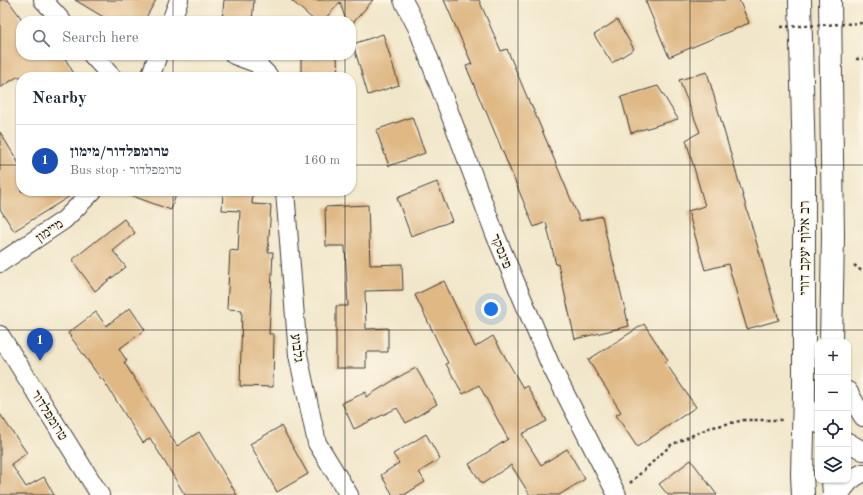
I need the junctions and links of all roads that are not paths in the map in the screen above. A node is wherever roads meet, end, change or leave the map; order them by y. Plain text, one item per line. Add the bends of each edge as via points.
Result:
1 (43, 0) edge
2 (179, 0) edge
3 (403, 0) edge
4 (830, 0) edge
5 (799, 5) edge
6 (57, 16) edge
7 (173, 16) edge
8 (97, 60) edge
9 (156, 60) edge
10 (248, 60) edge
11 (107, 72) edge
12 (152, 72) edge
13 (265, 72) edge
14 (88, 196) edge
15 (285, 196) edge
16 (0, 263) edge
17 (0, 335) edge
18 (831, 339) edge
19 (804, 394) junction
20 (851, 396) edge
21 (863, 417) edge
22 (815, 420) edge
23 (851, 444) edge
24 (863, 451) edge
25 (863, 473) edge
26 (833, 483) edge
27 (100, 495) edge
28 (349, 495) edge
29 (617, 495) edge
30 (803, 495) edge
31 (834, 495) edge
32 (840, 495) edge

1 - 6 street
2 - 7 street
3 - 29 street, פינסקר via 418,29 495,234 550,364
4 - 18 main road, רב אלוף יעקב דורי via 833,237
5 - 19 main road, רב אלוף יעקב דורי via 804,167
8 - 11 street
9 - 12 street
10 - 13 street via 256,63
14 - 16 street, מיימון via 64,220
15 - 28 street, גלבוע via 298,355 317,443
17 - 27 street, טרומפלדור
19 - 22 street via 806,405
19 - 30 main road, רב אלוף יעקב דורי
20 - 21 street
23 - 24 street
25 - 32 street via 848,483
26 - 31 main road

